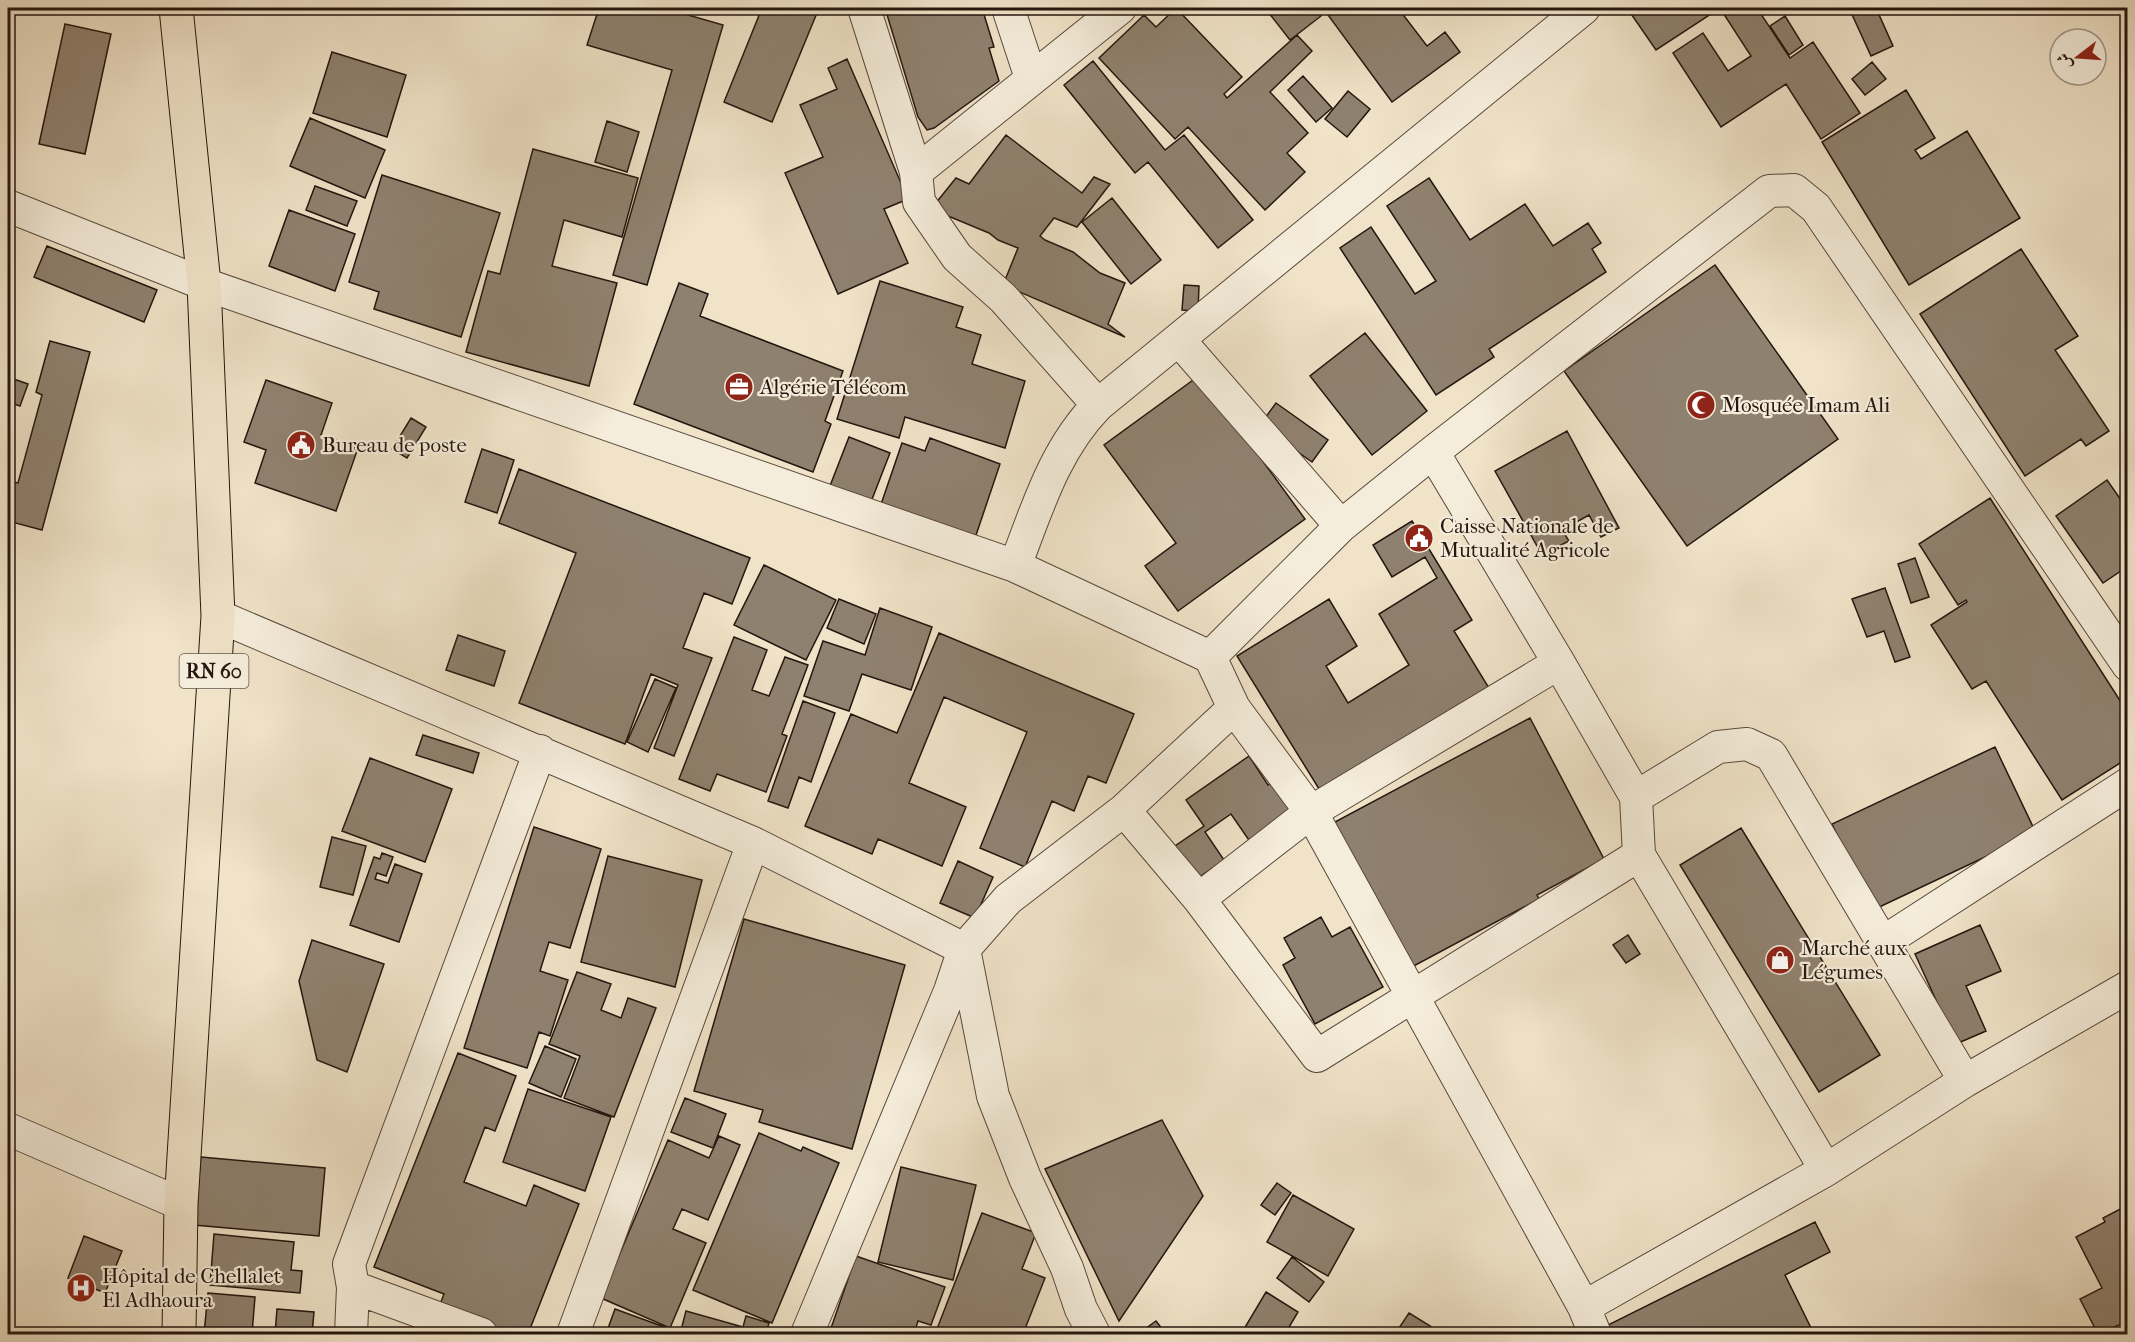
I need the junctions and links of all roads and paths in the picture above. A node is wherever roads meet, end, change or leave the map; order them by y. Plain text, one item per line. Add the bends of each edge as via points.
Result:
1 (176, 8) edge
2 (864, 8) edge
3 (1008, 8) edge
4 (1120, 8) edge
5 (1584, 8) edge
6 (1031, 78) junction
7 (916, 172) junction
8 (8, 206) edge
9 (204, 284) junction
10 (1179, 340) junction
11 (1098, 405) junction
12 (1433, 452) junction
13 (1341, 526) junction
14 (1015, 566) junction
15 (218, 616) junction
16 (1210, 657) junction
17 (1559, 663) junction
18 (2127, 665) edge
19 (1234, 708) junction
20 (540, 751) junction
21 (2127, 784) edge
22 (1636, 797) junction
23 (1124, 810) junction
24 (1311, 812) junction
25 (753, 843) junction
26 (1639, 855) junction
27 (1199, 899) junction
28 (1882, 943) junction
29 (964, 949) junction
30 (2127, 987) edge
31 (1413, 994) junction
32 (1965, 1081) junction
33 (8, 1129) edge
34 (1827, 1170) junction
35 (181, 1204) junction
36 (353, 1287) junction
37 (1589, 1321) edge
38 (1080, 1326) edge
39 (179, 1335) edge
40 (351, 1335) edge
41 (481, 1335) edge
42 (573, 1335) edge
43 (807, 1335) edge

1 - 9 main road, RN 60
2 - 7 street
3 - 6 street
4 - 6 street
5 - 10 street
6 - 7 street
7 - 11 street via 919,202 957,257 1003,298
8 - 9 street
9 - 14 street
9 - 15 main road, RN 60
10 - 11 street
10 - 13 street
11 - 14 street via 1056,463
12 - 13 street
12 - 17 street
12 - 18 street via 1769,190 1794,190 1816,208
13 - 16 street
14 - 16 street
15 - 20 street
15 - 35 main road, RN 60
16 - 19 street
17 - 22 street
17 - 24 street
19 - 23 street
19 - 24 street
20 - 25 street
20 - 36 street via 349,1264
21 - 28 street
22 - 26 street
22 - 28 street via 1718,747 1747,744 1771,755
23 - 27 street
23 - 29 street via 1008,899
24 - 27 street
24 - 31 street
25 - 29 street
25 - 42 street
26 - 31 street
26 - 34 street
27 - 31 street via 1317,1056
28 - 32 street
29 - 38 street via 993,1096 1025,1178 1067,1268
29 - 43 street
30 - 32 street
31 - 37 street
32 - 34 street
33 - 35 street
34 - 37 street
35 - 39 main road, RN 60
36 - 40 street
36 - 41 street

